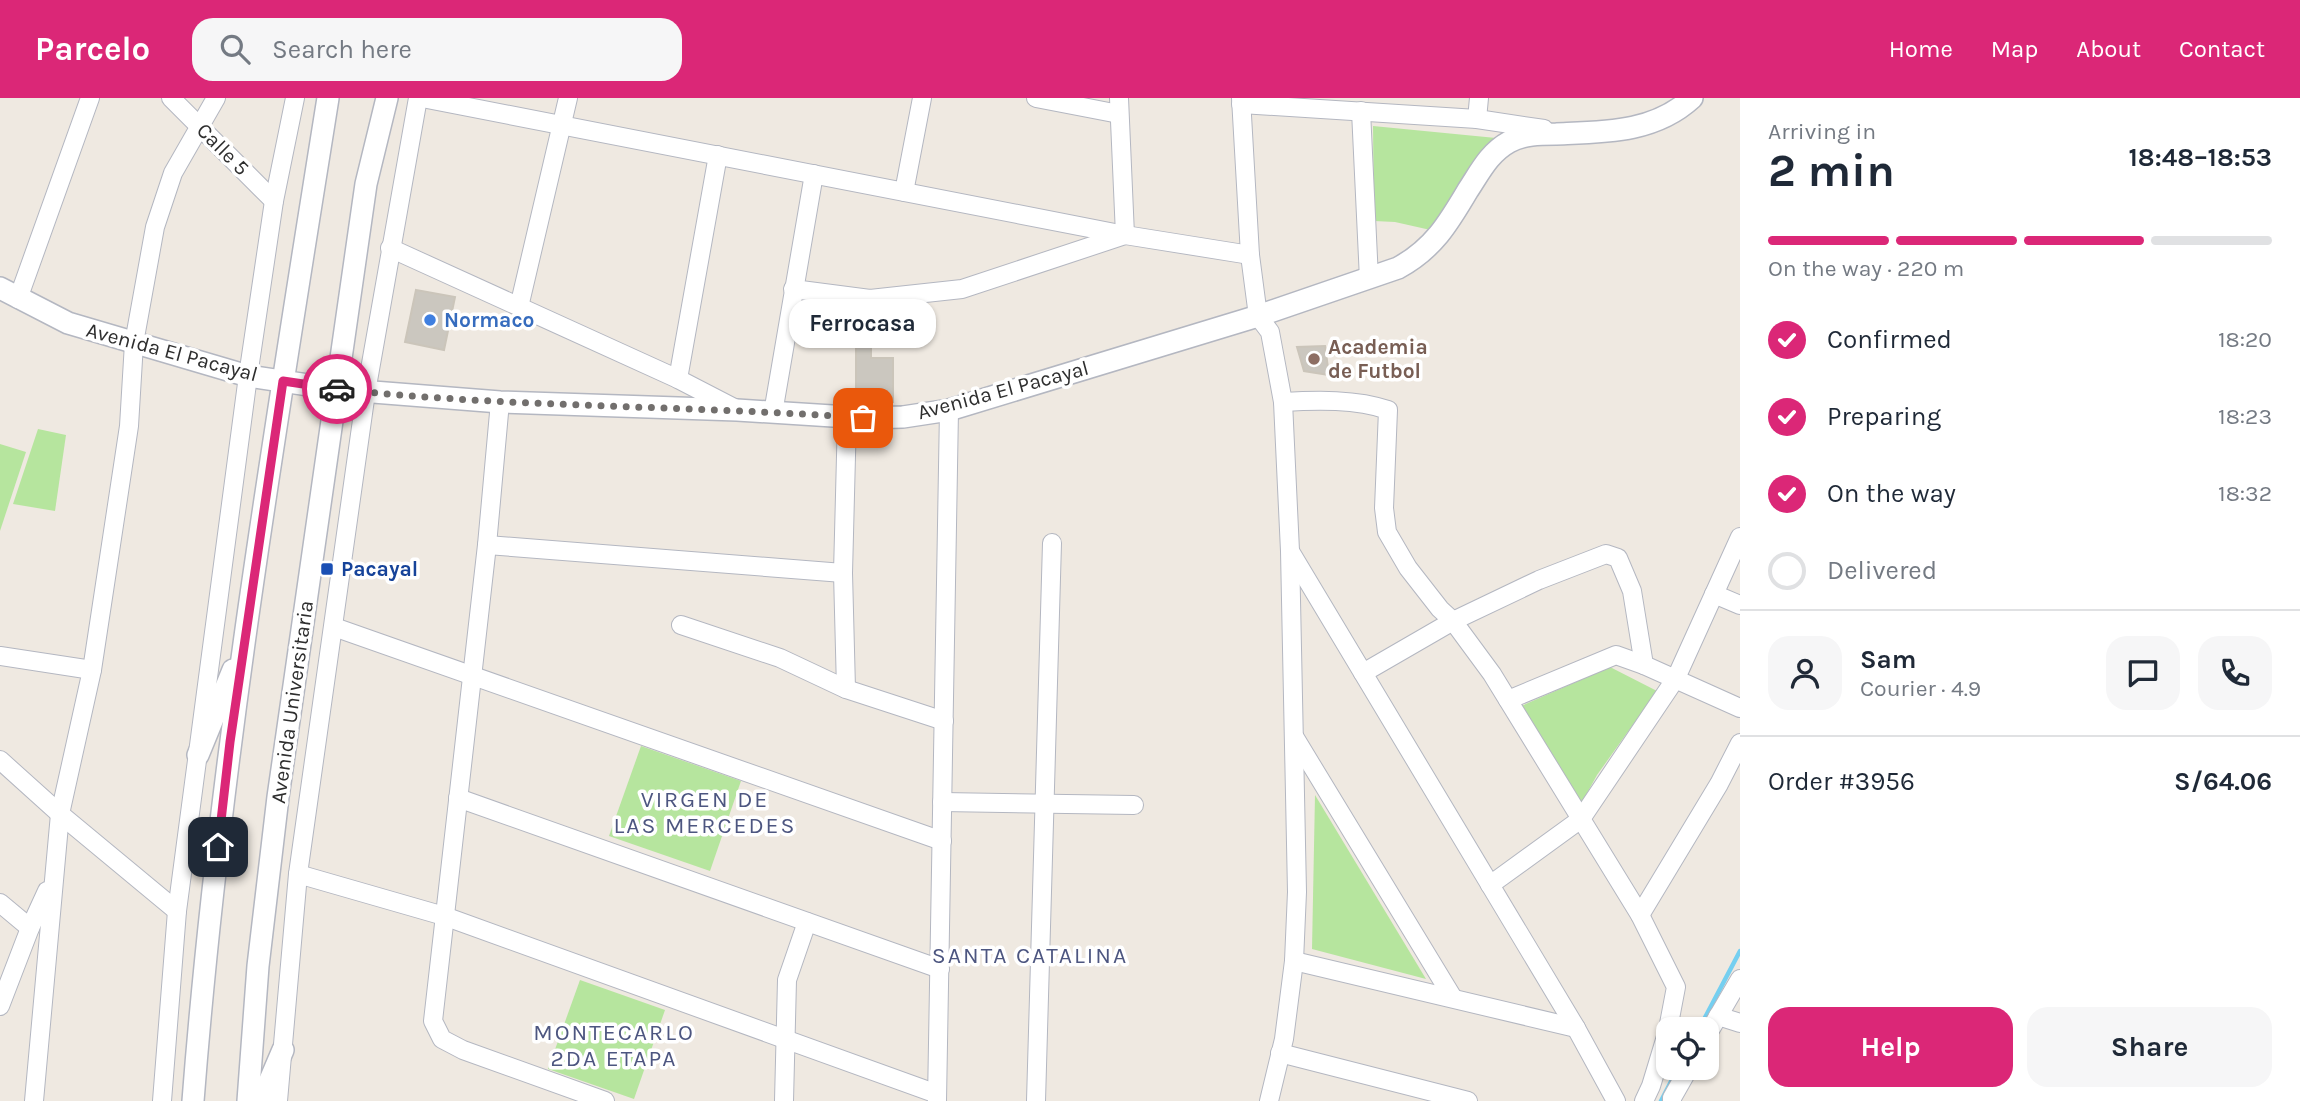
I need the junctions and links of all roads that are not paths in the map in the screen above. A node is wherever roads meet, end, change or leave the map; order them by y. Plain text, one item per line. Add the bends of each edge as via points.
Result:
1 (90, 98) edge
2 (171, 98) edge
3 (216, 98) edge
4 (295, 98) edge
5 (328, 98) edge
6 (387, 98) edge
7 (420, 98) edge
8 (568, 98) edge
9 (922, 98) edge
10 (1036, 98) edge
11 (1479, 98) edge
12 (1692, 98) edge
13 (1241, 101) edge
14 (1119, 106) edge
15 (1361, 111) junction
16 (1477, 118) junction
17 (562, 125) junction
18 (200, 126) junction
19 (1570, 133) junction
20 (718, 155) junction
21 (814, 174) junction
22 (904, 192) junction
23 (274, 201) junction
24 (1125, 234) junction
25 (390, 248) junction
26 (1250, 255) junction
27 (1369, 279) junction
28 (793, 289) junction
29 (9, 293) edge
30 (519, 307) junction
31 (1258, 316) junction
32 (134, 342) junction
33 (248, 376) junction
34 (678, 379) junction
35 (283, 381) junction
36 (335, 388) junction
37 (366, 392) junction
38 (500, 402) junction
39 (1283, 402) junction
40 (737, 410) junction
41 (949, 410) junction
42 (773, 413) junction
43 (847, 417) junction
44 (1740, 537) edge
45 (1052, 543) dead end
46 (487, 545) junction
47 (1290, 551) junction
48 (843, 573) junction
49 (1714, 594) junction
50 (1740, 605) edge
51 (1453, 621) junction
52 (681, 625) dead end
53 (334, 627) junction
54 (245, 639) junction
55 (0, 656) edge
56 (1644, 665) junction
57 (92, 670) junction
58 (1363, 673) junction
59 (472, 674) junction
60 (1676, 678) junction
61 (846, 689) junction
62 (1508, 700) junction
63 (1740, 708) edge
64 (944, 721) junction
65 (1293, 737) junction
66 (1740, 743) edge
67 (198, 755) junction
68 (0, 760) edge
69 (458, 798) junction
70 (942, 803) junction
71 (1045, 805) junction
72 (1134, 805) dead end
73 (60, 814) junction
74 (1581, 819) junction
75 (942, 841) junction
76 (298, 874) junction
77 (53, 879) junction
78 (1490, 885) junction
79 (0, 903) edge
80 (177, 911) junction
81 (1640, 915) junction
82 (444, 916) junction
83 (807, 922) junction
84 (30, 928) junction
85 (1294, 961) junction
86 (940, 969) junction
87 (1740, 979) edge
88 (1453, 998) junction
89 (0, 1006) edge
90 (1718, 1016) joint
91 (1670, 1017) edge
92 (1740, 1023) edge
93 (1576, 1028) junction
94 (785, 1039) junction
95 (283, 1049) junction
96 (1280, 1053) junction
97 (1656, 1069) edge
98 (1683, 1080) edge
99 (937, 1098) edge
100 (34, 1101) edge
101 (162, 1101) edge
102 (193, 1101) edge
103 (248, 1101) edge
104 (261, 1101) edge
105 (278, 1101) edge
106 (605, 1101) edge
107 (784, 1101) edge
108 (1036, 1101) edge
109 (1269, 1101) edge
110 (1468, 1101) edge
111 (1616, 1101) edge
112 (1644, 1101) edge
113 (1672, 1101) edge

1 - 29 street
2 - 18 street, Calle 5
3 - 18 street
4 - 23 street
5 - 35 street
6 - 36 street, Avenida Universitaria via 366,184
7 - 17 street
7 - 25 street
8 - 17 street
9 - 22 street
10 - 14 street
11 - 16 street
12 - 19 street, Avenida El Pacayal via 1664,118 1639,127
13 - 15 street
13 - 26 street
14 - 24 street
15 - 16 street
15 - 27 street
16 - 19 street
17 - 20 street
17 - 30 street
18 - 23 street, Calle 5
18 - 32 street via 173,173 158,218
19 - 27 street, Avenida El Pacayal via 1523,136 1502,146 1482,167 1432,244 1418,258
20 - 21 street
20 - 34 street
21 - 22 street
21 - 28 street
22 - 24 street
23 - 33 street
24 - 26 street
24 - 28 street via 962,289 870,299
25 - 30 street
25 - 37 street
26 - 31 street
27 - 31 street, Avenida El Pacayal
28 - 42 street
29 - 32 street, Avenida El Pacayal via 68,323
30 - 34 street
31 - 39 street via 1270,331
31 - 41 street, Avenida El Pacayal
32 - 33 street, Avenida El Pacayal
32 - 57 street via 129,426
33 - 35 street, Avenida El Pacayal
33 - 67 street
34 - 40 street
35 - 36 street, Avenida El Pacayal
35 - 54 street
36 - 37 street, Avenida El Pacayal
36 - 103 street, Avenida Universitaria via 278,797
37 - 38 street, Avenida El Pacayal
37 - 53 street
38 - 40 street, Avenida El Pacayal
38 - 46 street
39 - 47 street
39 - 51 street via 1388,410 1387,532 1408,568
40 - 42 street, Avenida El Pacayal
41 - 43 street, Avenida El Pacayal via 903,417
41 - 64 street
42 - 43 street, Avenida El Pacayal
43 - 48 street
44 - 49 street
45 - 71 street
46 - 48 street
46 - 59 street
47 - 58 street
47 - 65 street
48 - 61 street
49 - 50 street
49 - 60 street
51 - 56 street via 1606,554 1618,558 1632,591
51 - 58 street
51 - 62 street
52 - 61 street via 780,658
53 - 59 street
53 - 76 street
54 - 67 street
54 - 102 street via 202,978
55 - 57 street
56 - 60 street
56 - 62 street via 1616,655
57 - 73 street
58 - 78 street
59 - 69 street
59 - 75 street
60 - 63 street
60 - 74 street
61 - 64 street
62 - 74 street
64 - 70 street
65 - 85 street
65 - 88 street
66 - 81 street
67 - 80 street
68 - 73 street
69 - 82 street
69 - 83 street
70 - 71 street
70 - 75 street
71 - 72 street
71 - 108 street
73 - 77 street
73 - 80 street
74 - 78 street
74 - 81 street
75 - 86 street
76 - 82 street
76 - 95 street
77 - 84 street
77 - 100 street
78 - 93 street
79 - 84 street
80 - 101 street
81 - 91 street via 1676,987
82 - 94 street
82 - 106 street via 433,1021 442,1039
83 - 86 street
83 - 94 street via 787,980
84 - 89 street
85 - 88 street
85 - 96 street
86 - 99 street
87 - 90 street
88 - 93 street
90 - 92 street
93 - 111 street
94 - 99 street
94 - 107 street
95 - 104 street
95 - 105 street
96 - 109 street
96 - 110 street
97 - 112 street
98 - 113 street

